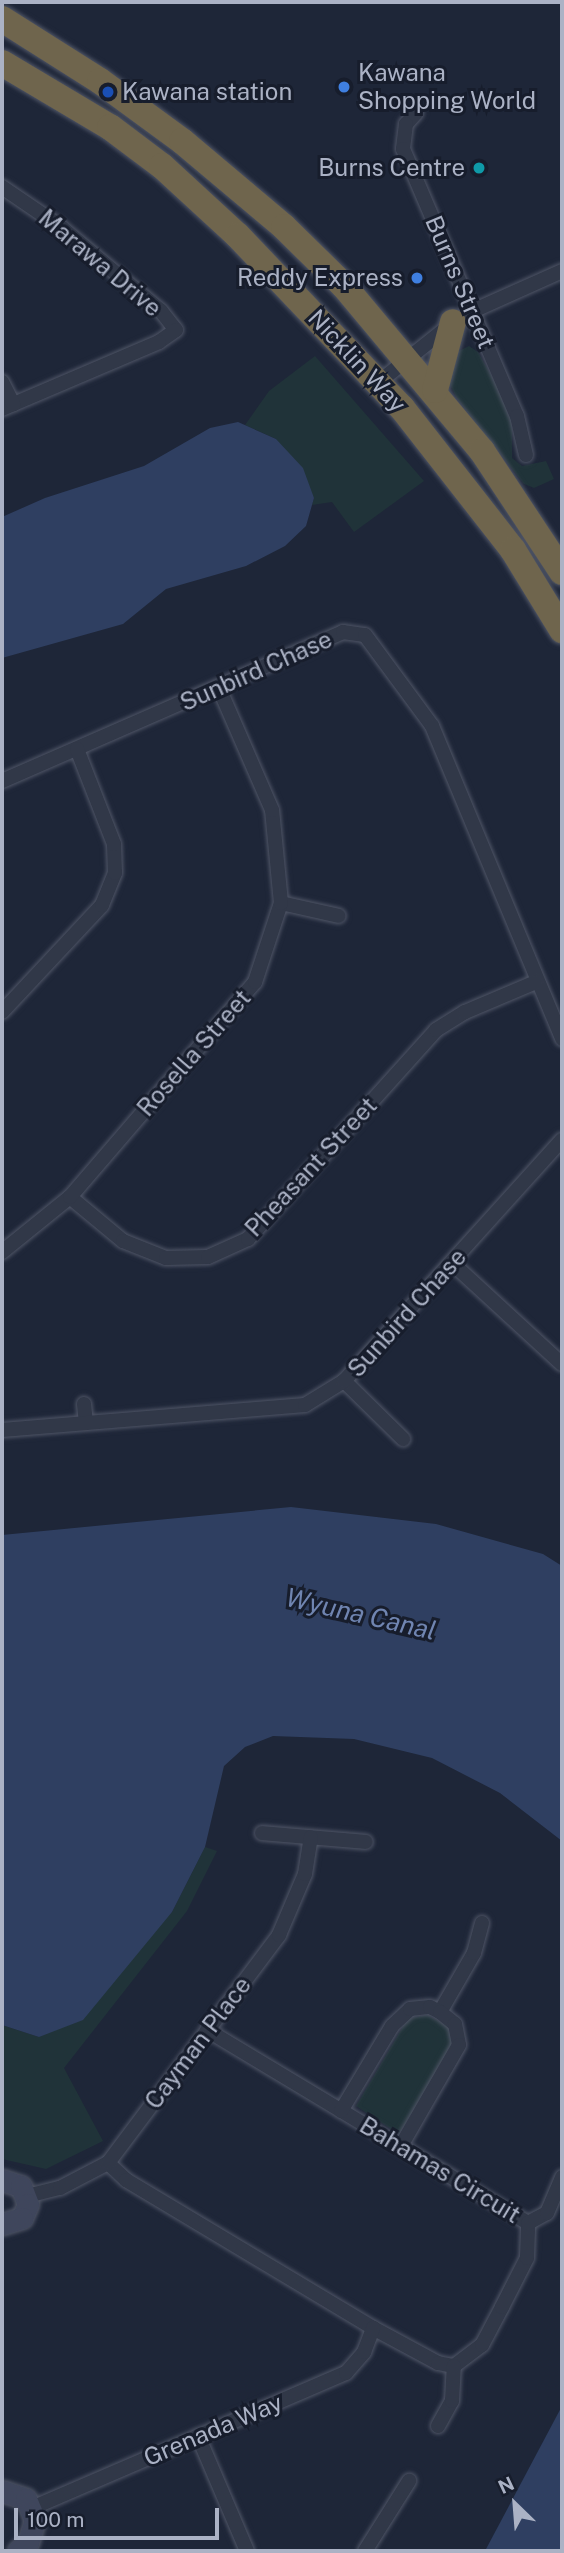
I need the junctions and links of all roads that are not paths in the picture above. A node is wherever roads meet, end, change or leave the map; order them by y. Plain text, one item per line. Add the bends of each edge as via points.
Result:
1 (2, 19) edge
2 (2, 63) edge
3 (416, 113) dead end
4 (2, 187) edge
5 (562, 271) edge
6 (462, 316) junction
7 (408, 359) junction
8 (2, 382) edge
9 (379, 382) junction
10 (435, 390) junction
11 (7, 407) edge
12 (526, 455) dead end
13 (562, 572) edge
14 (562, 630) edge
15 (219, 688) junction
16 (77, 749) junction
17 (2, 781) edge
18 (281, 903) junction
19 (339, 916) dead end
20 (536, 982) junction
21 (4, 1006) edge
22 (562, 1039) edge
23 (562, 1139) edge
24 (70, 1197) junction
25 (2, 1252) edge
26 (452, 1262) junction
27 (562, 1364) edge
28 (344, 1381) junction
29 (84, 1404) dead end
30 (86, 1423) junction
31 (2, 1430) edge
32 (403, 1439) dead end
33 (262, 1833) dead end
34 (311, 1837) junction
35 (366, 1842) dead end
36 (482, 1923) dead end
37 (440, 2012) junction
38 (207, 2030) junction
39 (341, 2111) junction
40 (401, 2146) junction
41 (108, 2164) junction
42 (562, 2177) edge
43 (2, 2180) edge
44 (27, 2196) junction
45 (528, 2223) junction
46 (2, 2224) edge
47 (373, 2328) junction
48 (454, 2366) junction
49 (438, 2426) dead end
50 (198, 2436) junction
51 (409, 2481) dead end
52 (2, 2491) edge
53 (32, 2508) junction
54 (18, 2551) edge
55 (247, 2551) edge
56 (365, 2551) edge

1 - 7 highway, Nicklin Way via 100,80 223,173 344,286
2 - 9 highway, Nicklin Way via 87,112 162,166 238,236
3 - 6 street, Burns Street via 406,124 403,149
4 - 11 street, Marawa Drive via 62,228 161,311 176,330 159,342
5 - 6 street
6 - 7 street
6 - 10 highway
6 - 12 street, Burns Street via 517,416
7 - 9 street
7 - 10 highway, Nicklin Way
8 - 11 street
9 - 14 highway, Nicklin Way via 513,550
10 - 13 highway, Nicklin Way via 541,535
15 - 16 street, Sunbird Chase
15 - 18 street, Rosella Street via 272,810
15 - 20 street, Sunbird Chase via 343,632 356,631 372,641 432,726
16 - 17 street, Sunbird Chase
16 - 21 street via 114,845 115,873 102,905
18 - 19 street
18 - 24 street, Rosella Street via 256,982
20 - 22 street, Sunbird Chase
20 - 24 street, Pheasant Street via 465,1012 436,1030 248,1239 208,1257 166,1258 123,1241
23 - 26 street, Sunbird Chase
24 - 25 street, Rosella Street
26 - 27 street
26 - 28 street, Sunbird Chase
28 - 30 street, Sunbird Chase via 305,1405
28 - 32 street
29 - 30 street
30 - 31 street, Sunbird Chase
33 - 34 street
34 - 35 street
34 - 38 street, Cayman Place via 305,1874 279,1935
36 - 37 street via 474,1954
37 - 39 street via 430,2007 410,2008 392,2026
37 - 40 street via 455,2024 459,2045
38 - 39 street, Bahamas Circuit
38 - 41 street, Cayman Place
39 - 40 street, Bahamas Circuit
40 - 45 street, Bahamas Circuit
41 - 44 street, Cayman Place via 60,2188
41 - 47 street via 126,2180
42 - 45 street via 547,2213
43 - 44 street via 16,2182
44 - 46 street via 22,2218
45 - 48 street, Bahamas Circuit via 527,2258 502,2307 482,2345
47 - 48 street via 438,2364
47 - 50 street, Grenada Way via 363,2353 346,2373
48 - 49 street via 452,2401
50 - 53 street, Grenada Way
50 - 55 street
51 - 56 street
52 - 53 street via 16,2493
53 - 54 street via 34,2533

